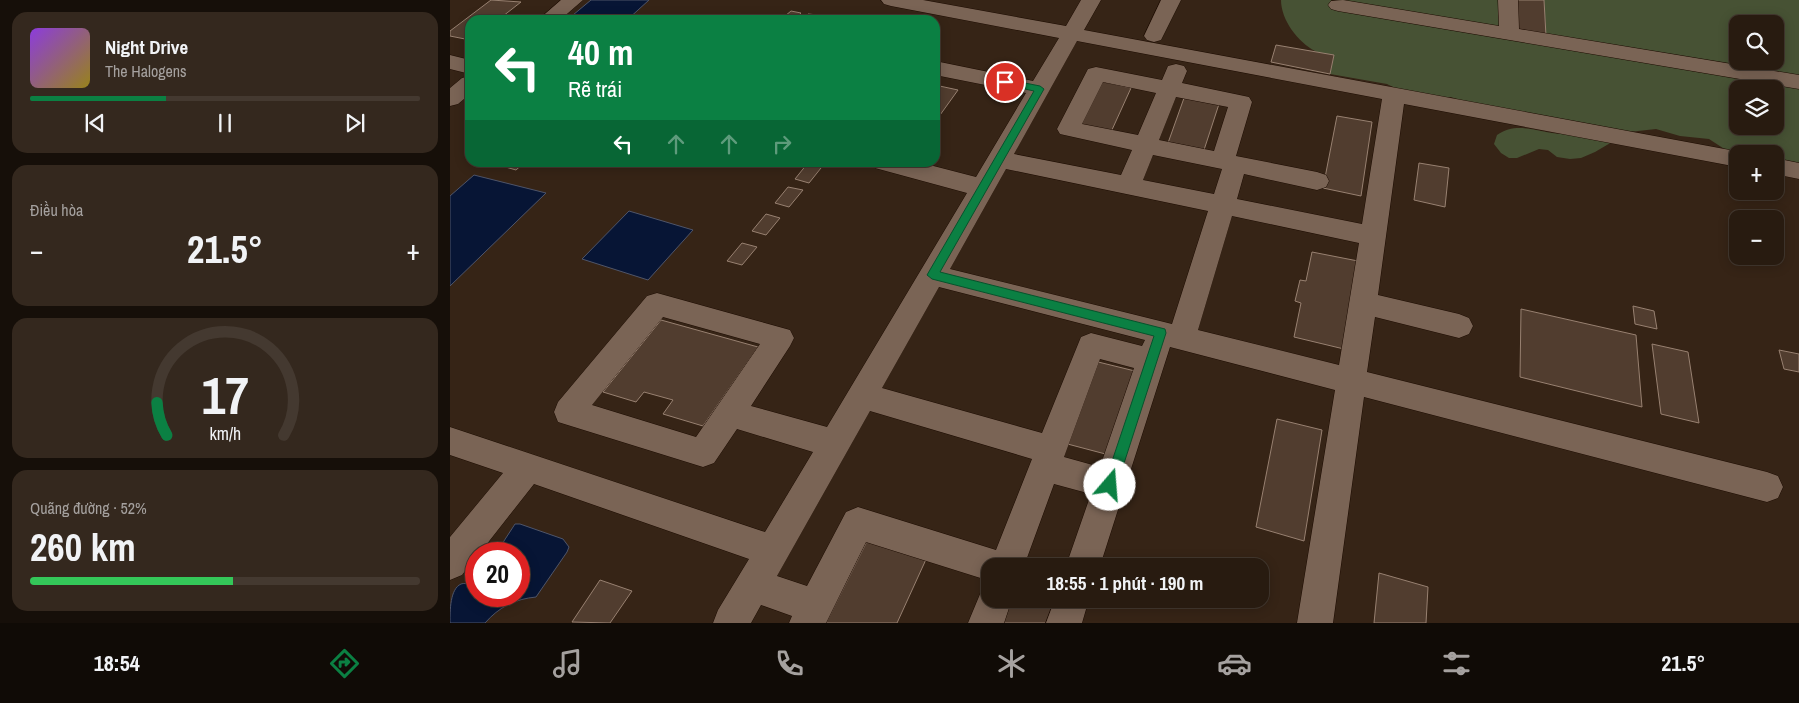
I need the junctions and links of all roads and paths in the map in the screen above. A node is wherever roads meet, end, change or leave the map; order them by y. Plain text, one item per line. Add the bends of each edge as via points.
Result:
1 (573, 0) edge
2 (890, 0) edge
3 (1092, 0) edge
4 (1171, 0) edge
5 (1508, 0) edge
6 (1338, 5) dead end
7 (554, 15) edge
8 (1072, 34) junction
9 (1509, 34) junction
10 (1154, 36) dead end
11 (1182, 55) junction
12 (450, 62) edge
13 (465, 66) edge
14 (940, 69) edge
15 (1799, 82) edge
16 (465, 87) edge
17 (1169, 88) junction
18 (1040, 89) junction
19 (1394, 95) junction
20 (450, 99) edge
21 (1145, 145) junction
22 (1729, 157) edge
23 (1000, 158) junction
24 (1229, 162) junction
25 (902, 167) edge
26 (1784, 168) edge
27 (1799, 171) edge
28 (1318, 181) dead end
29 (1129, 185) junction
30 (982, 188) junction
31 (1222, 204) junction
32 (1373, 236) junction
33 (932, 275) junction
34 (1363, 303) junction
35 (1459, 326) dead end
36 (1165, 344) junction
37 (1351, 382) junction
38 (862, 396) junction
39 (730, 413) junction
40 (450, 441) edge
41 (835, 444) junction
42 (1048, 458) junction
43 (527, 468) junction
44 (1110, 485) junction
45 (1767, 487) dead end
46 (773, 551) junction
47 (1010, 558) edge
48 (1086, 558) edge
49 (981, 562) edge
50 (450, 563) edge
51 (753, 585) junction
52 (992, 608) edge
53 (1069, 608) edge
54 (811, 615) edge
55 (731, 623) edge
56 (986, 623) edge
57 (1064, 623) edge
58 (1315, 623) edge

1 - 7 lane
2 - 8 lane
3 - 8 lane
4 - 10 lane
5 - 9 lane
6 - 9 lane
8 - 11 lane
8 - 18 lane
9 - 15 lane
11 - 17 lane
11 - 19 lane
12 - 13 lane
14 - 18 lane
16 - 20 lane
17 - 21 lane
17 - 21 lane via 1096,74 1068,129
17 - 24 lane via 1241,102
18 - 23 lane
19 - 22 lane
19 - 32 lane
21 - 24 lane
21 - 29 lane
23 - 29 lane
23 - 30 lane
24 - 28 lane
24 - 31 lane
25 - 30 lane
26 - 27 lane
29 - 31 lane
30 - 33 lane
31 - 32 lane
31 - 36 lane
32 - 34 lane
33 - 36 lane
33 - 38 lane
34 - 35 lane
34 - 37 lane
36 - 37 lane
36 - 42 lane via 1091,346
36 - 44 lane
37 - 45 lane
37 - 58 lane
38 - 41 lane
38 - 42 lane
39 - 39 lane via 703,453 570,412 657,304 780,338
39 - 41 lane
40 - 43 lane
41 - 46 lane
42 - 44 lane
42 - 47 lane
43 - 46 lane
43 - 50 lane
44 - 48 lane
46 - 51 lane
49 - 54 lane via 858,524
51 - 54 lane
51 - 55 lane
52 - 56 lane
53 - 57 lane

